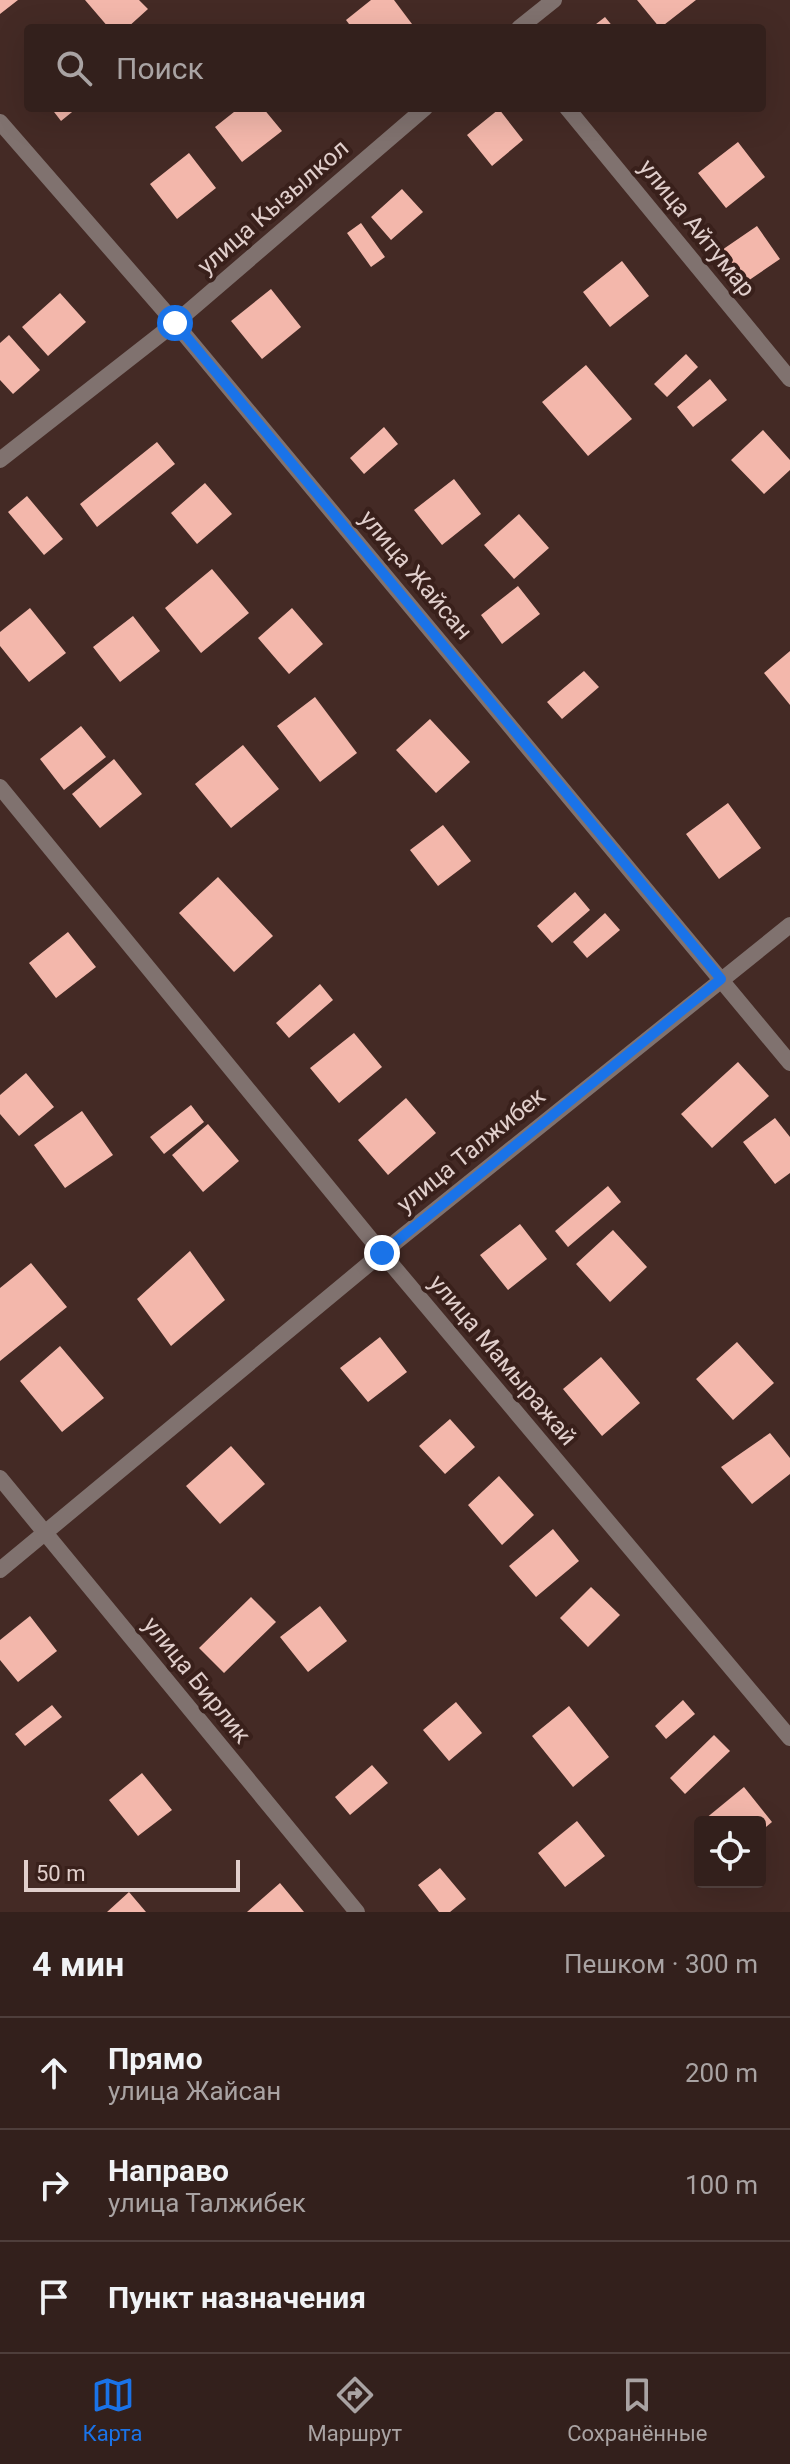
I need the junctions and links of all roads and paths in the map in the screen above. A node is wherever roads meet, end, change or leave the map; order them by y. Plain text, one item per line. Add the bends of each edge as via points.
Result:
1 (554, 0) edge
2 (524, 24) edge
3 (420, 112) edge
4 (570, 112) edge
5 (0, 122) edge
6 (175, 323) junction
7 (790, 379) edge
8 (0, 460) edge
9 (0, 787) edge
10 (790, 925) edge
11 (721, 979) junction
12 (790, 1063) edge
13 (382, 1253) junction
14 (0, 1478) edge
15 (45, 1533) junction
16 (0, 1570) edge
17 (790, 1738) edge
18 (357, 1912) edge

1 - 2 street
3 - 6 street, улица Кызылкол
4 - 7 street, улица Айтумар
5 - 6 street, улица Жайсан
6 - 8 street, улица Кызылкол
6 - 11 street, улица Жайсан
9 - 13 street, улица Мамыражай
10 - 11 street, улица Талжибек
11 - 12 street, улица Жайсан
11 - 13 street, улица Талжибек
13 - 15 street, улица Талжибек
13 - 17 street, улица Мамыражай
14 - 15 street, улица Бирлик
15 - 16 street, улица Талжибек
15 - 18 street, улица Бирлик

